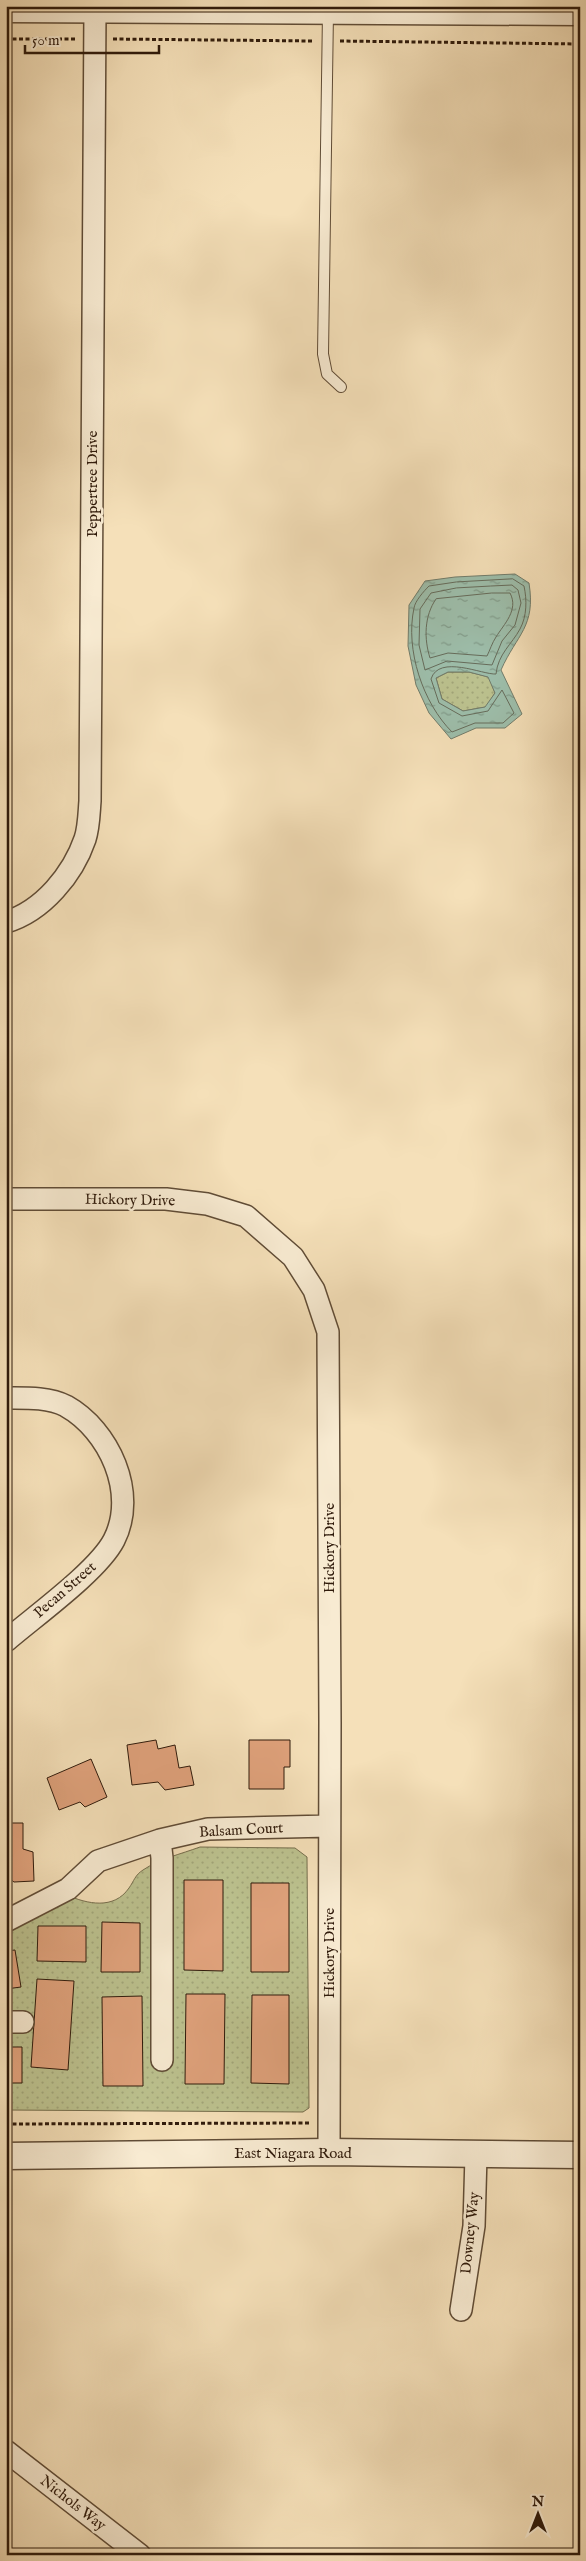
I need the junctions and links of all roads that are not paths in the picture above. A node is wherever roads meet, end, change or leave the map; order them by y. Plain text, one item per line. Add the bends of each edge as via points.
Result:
1 (6, 9) edge
2 (95, 9) junction
3 (328, 11) junction
4 (580, 12) edge
5 (341, 388) dead end
6 (6, 922) edge
7 (6, 1199) edge
8 (6, 1398) edge
9 (6, 1641) edge
10 (328, 1826) junction
11 (160, 1840) junction
12 (6, 1921) edge
13 (162, 2060) dead end
14 (328, 2152) junction
15 (476, 2155) junction
16 (580, 2155) edge
17 (6, 2156) edge
18 (461, 2310) dead end
19 (6, 2451) edge
20 (140, 2555) edge

1 - 2 street
2 - 3 street
2 - 6 street, Peppertree Drive via 90,800 86,837 71,870 22,917
3 - 4 street
3 - 5 lane via 323,354 327,374
7 - 10 street, Hickory Drive via 166,1199 207,1204 246,1216 294,1257 314,1290 328,1332
8 - 9 street, Pecan Street via 32,1398 64,1405 87,1421 113,1457 123,1514 114,1540 100,1561
10 - 11 street, Balsam Court via 208,1829
10 - 14 street, Hickory Drive
11 - 12 street, Balsam Court via 98,1860 68,1889
11 - 13 street
14 - 15 street, East Niagara Road
14 - 17 street, East Niagara Road
15 - 16 street, East Niagara Road
15 - 18 street, Downey Way via 474,2226
19 - 20 street, Nichols Way

